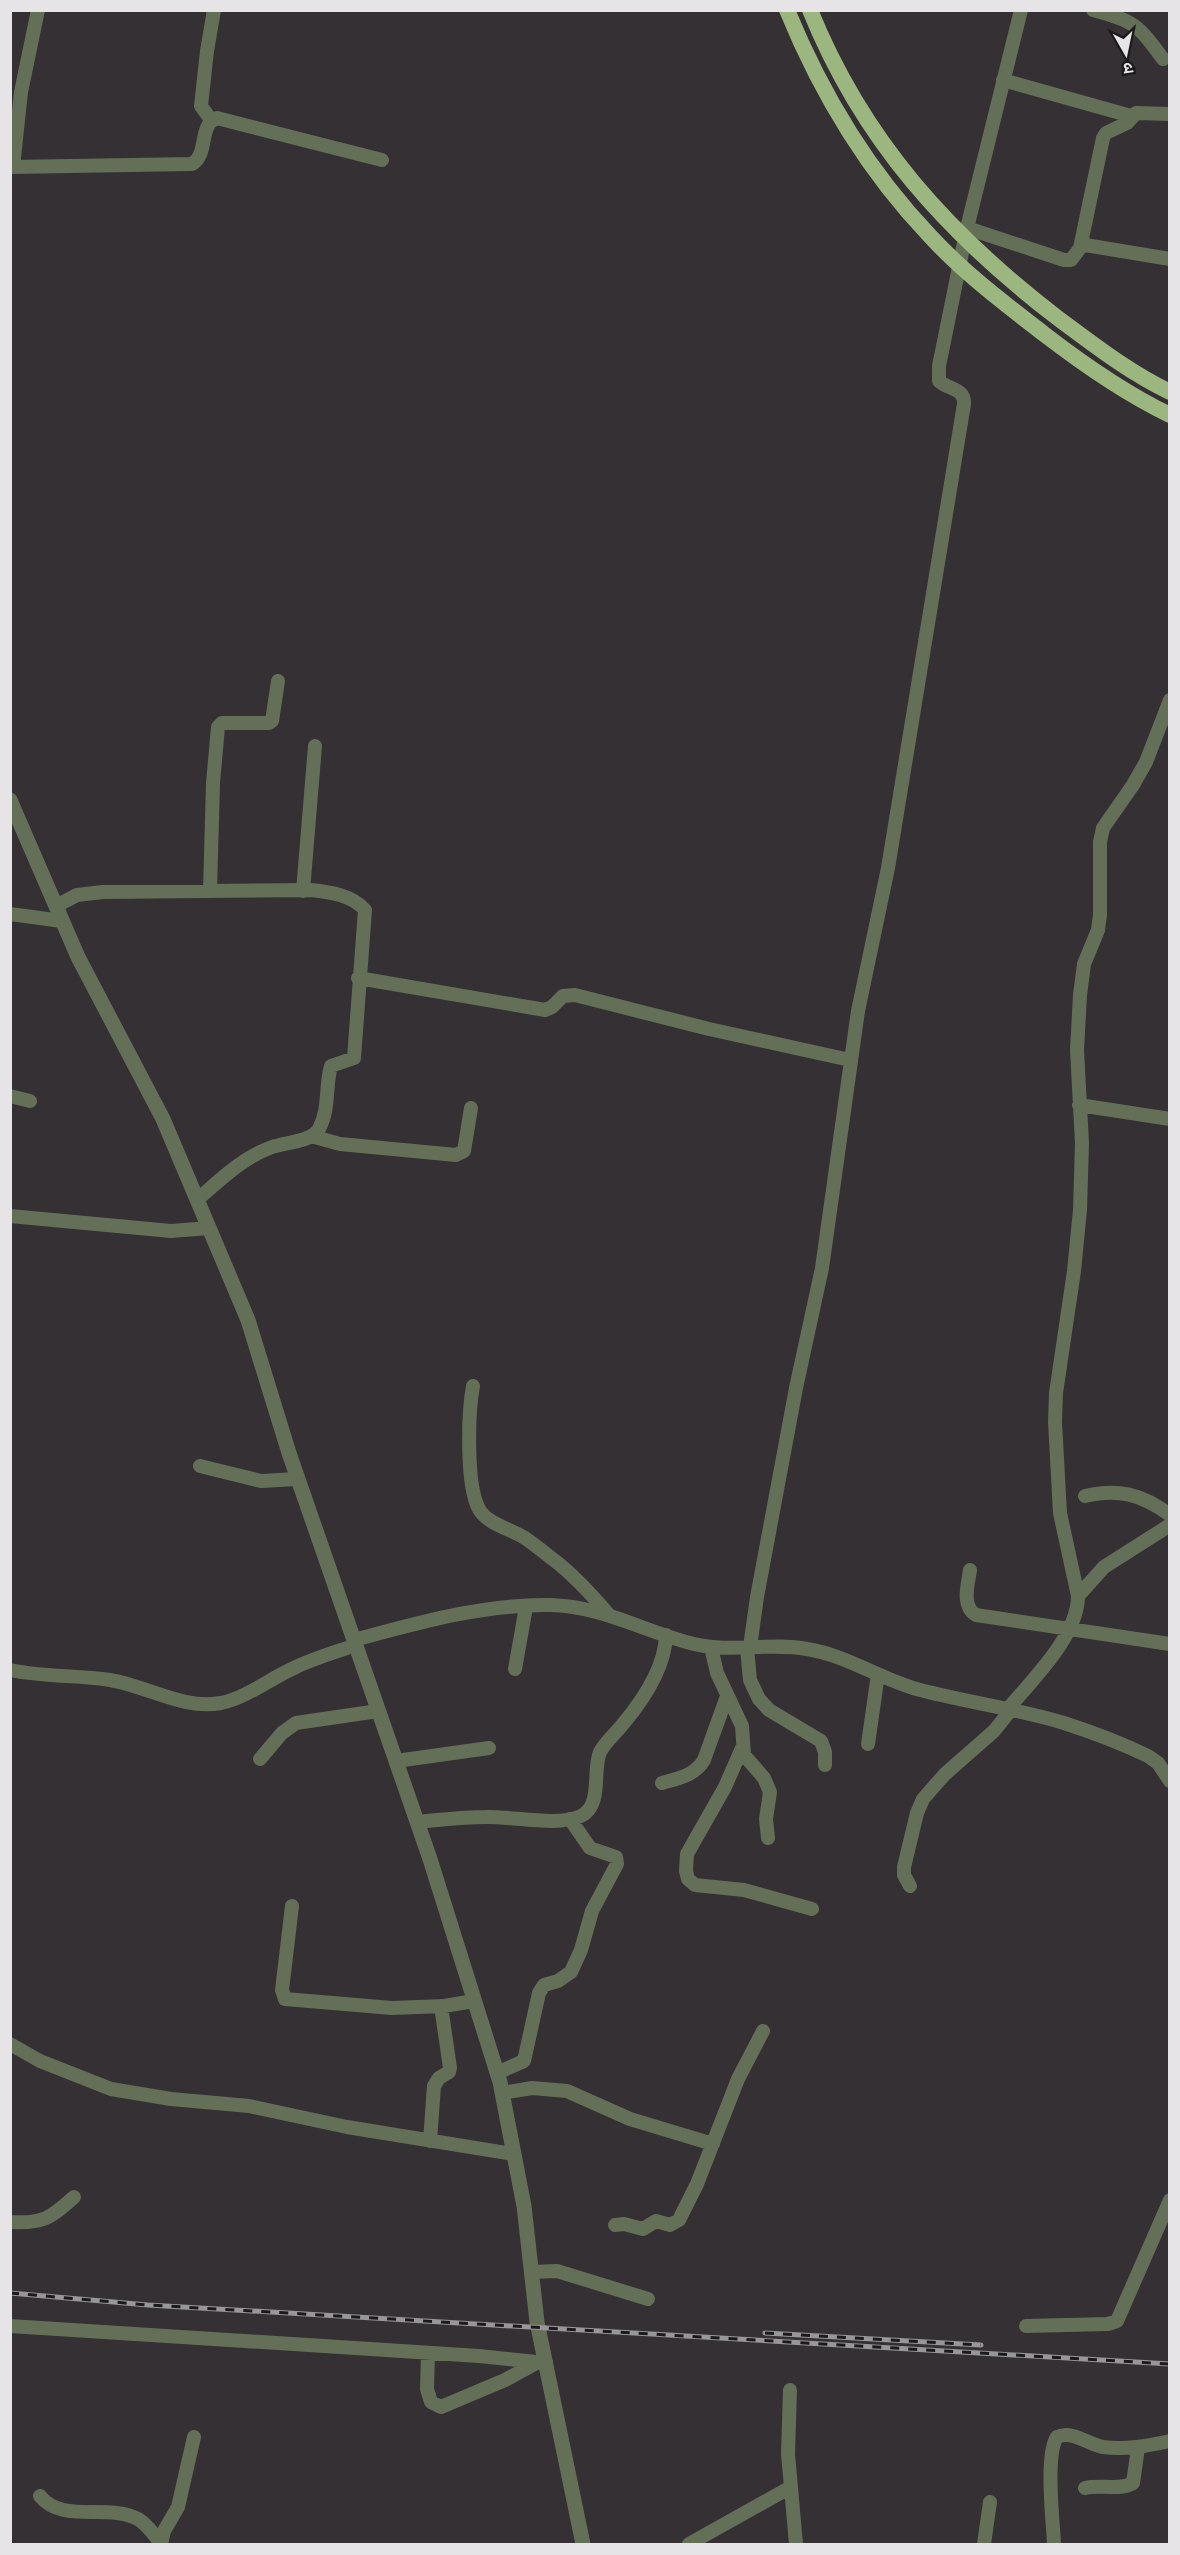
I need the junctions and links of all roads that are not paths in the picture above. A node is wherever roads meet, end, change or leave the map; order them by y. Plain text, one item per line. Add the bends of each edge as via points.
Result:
1 (38, 10) edge
2 (214, 10) edge
3 (787, 10) edge
4 (810, 10) edge
5 (1021, 10) edge
6 (1094, 10) edge
7 (1163, 59) dead end
8 (1003, 80) junction
9 (1170, 114) edge
10 (1131, 116) junction
11 (211, 120) junction
12 (382, 160) dead end
13 (12, 167) edge
14 (965, 234) junction
15 (1080, 248) junction
16 (1170, 259) edge
17 (960, 266) junction
18 (1170, 392) edge
19 (1170, 415) edge
20 (278, 681) dead end
21 (1170, 700) edge
22 (315, 746) dead end
23 (10, 800) edge
24 (210, 891) junction
25 (303, 891) junction
26 (56, 906) junction
27 (10, 914) edge
28 (62, 921) junction
29 (358, 978) junction
30 (850, 1060) junction
31 (10, 1096) edge
32 (30, 1101) dead end
33 (1079, 1105) junction
34 (471, 1108) dead end
35 (1170, 1119) edge
36 (311, 1136) junction
37 (197, 1200) junction
38 (10, 1216) edge
39 (209, 1228) junction
40 (473, 1386) dead end
41 (200, 1466) dead end
42 (297, 1479) junction
43 (1085, 1496) dead end
44 (1170, 1515) edge
45 (1167, 1530) edge
46 (970, 1570) dead end
47 (1078, 1596) junction
48 (526, 1607) junction
49 (609, 1615) junction
50 (1070, 1629) junction
51 (666, 1635) junction
52 (355, 1643) junction
53 (1170, 1644) edge
54 (711, 1647) junction
55 (749, 1647) junction
56 (515, 1669) dead end
57 (10, 1670) edge
58 (878, 1674) junction
59 (727, 1696) junction
60 (1009, 1710) junction
61 (378, 1711) junction
62 (868, 1744) dead end
63 (489, 1748) dead end
64 (742, 1748) junction
65 (260, 1759) dead end
66 (396, 1761) junction
67 (825, 1765) dead end
68 (1170, 1781) edge
69 (662, 1783) dead end
70 (570, 1819) junction
71 (417, 1822) junction
72 (768, 1838) dead end
73 (910, 1886) dead end
74 (292, 1906) dead end
75 (812, 1909) dead end
76 (474, 2001) junction
77 (441, 2006) junction
78 (763, 2031) dead end
79 (10, 2044) edge
80 (497, 2073) junction
81 (502, 2094) junction
82 (430, 2141) junction
83 (713, 2144) junction
84 (513, 2154) junction
85 (74, 2197) dead end
86 (1170, 2199) edge
87 (10, 2222) edge
88 (615, 2225) dead end
89 (531, 2272) junction
90 (648, 2300) dead end
91 (10, 2326) edge
92 (1026, 2326) dead end
93 (428, 2353) junction
94 (542, 2363) junction
95 (790, 2390) dead end
96 (194, 2438) dead end
97 (1170, 2441) edge
98 (1138, 2448) junction
99 (790, 2487) junction
100 (1085, 2488) dead end
101 (40, 2496) dead end
102 (990, 2502) dead end
103 (161, 2544) edge
104 (583, 2544) edge
105 (689, 2544) edge
106 (796, 2544) edge
107 (984, 2544) edge
108 (1054, 2544) edge

1 - 13 street via 21,92
2 - 11 street via 201,96 204,113
3 - 17 highway via 804,53 845,128 904,206
4 - 14 highway via 863,116 920,193
5 - 8 street
6 - 7 street via 1134,23
8 - 10 street
8 - 14 street
9 - 10 street via 1141,112
10 - 15 street via 1127,123 1102,138
11 - 12 street via 225,118
11 - 13 street via 201,154 192,164
14 - 15 street via 1064,260 1076,256
14 - 17 street
14 - 18 highway via 1030,297 1095,346
15 - 16 street via 1093,245
17 - 19 highway via 1083,363
17 - 30 street via 938,374 945,386 965,396 964,404 896,824
20 - 24 street via 272,721 222,723 218,727
21 - 33 street via 1146,762 1101,836 1101,915 1084,964 1080,995
22 - 25 street
23 - 26 street
24 - 25 street
24 - 26 street via 95,893
25 - 29 street via 336,894 364,910
26 - 28 street
27 - 28 street
28 - 37 street via 163,1119
29 - 30 street via 545,1010 563,996 575,995
29 - 36 street via 354,1058 331,1066 324,1115 319,1129
30 - 55 street via 822,1268
31 - 32 street
33 - 35 street
33 - 47 street via 1080,1210 1055,1422 1060,1513
34 - 36 street via 466,1145 456,1155 340,1144
36 - 37 street via 274,1146 244,1160
37 - 39 street
38 - 39 street via 171,1231
39 - 42 street via 248,1320
40 - 49 street via 468,1437 479,1510 556,1561 579,1580
41 - 42 street via 261,1481
42 - 52 street
43 - 44 street via 1121,1492
45 - 47 street via 1104,1567
46 - 50 street via 967,1604 972,1613
47 - 50 street via 1077,1614
48 - 49 street via 569,1606
48 - 52 street via 440,1618
48 - 56 street
49 - 51 street
50 - 53 street
50 - 60 street
51 - 54 street
51 - 70 street via 660,1669 600,1753 592,1805
52 - 57 street via 237,1698 210,1704 176,1700 110,1680
52 - 61 street
54 - 55 street
54 - 59 street
55 - 58 street via 818,1651
55 - 67 street via 750,1680 759,1699 769,1710 821,1741
58 - 60 street via 945,1697
58 - 62 street
59 - 64 street via 742,1726
59 - 69 street via 698,1769
60 - 68 street via 1061,1722 1131,1748 1158,1763
60 - 73 street via 994,1731 923,1799 904,1867
61 - 65 street via 296,1724 282,1732
61 - 66 street
63 - 66 street
64 - 72 street via 770,1792
64 - 75 street via 687,1854 688,1879 695,1885 744,1890
66 - 71 street
70 - 71 street via 484,1817
70 - 80 street via 590,1848 616,1857 617,1864 592,1911 582,1950 571,1972 558,1982 544,1985 539,1993 524,2061
71 - 76 street
74 - 77 street via 282,1990 285,1999 392,2008
76 - 77 street
76 - 80 street
77 - 82 street via 450,2068 435,2086
78 - 83 street via 738,2079
79 - 82 street via 40,2061 111,2089 249,2106
80 - 81 street
81 - 83 street via 532,2088 567,2091 630,2119
81 - 84 street
82 - 84 street
83 - 88 street via 677,2223 656,2221 643,2229
84 - 89 street via 524,2206
85 - 87 street via 48,2219
86 - 92 street via 1117,2321
89 - 90 street via 556,2271
89 - 94 street
91 - 93 street
93 - 94 street
93 - 94 street via 428,2395 431,2402 441,2407
94 - 104 street
95 - 99 street
96 - 103 street via 178,2507
97 - 98 street
98 - 100 street via 1133,2483
98 - 108 street via 1099,2446 1067,2434 1055,2440 1051,2474
99 - 105 street
99 - 106 street
101 - 103 street via 57,2509 137,2519
102 - 107 street

